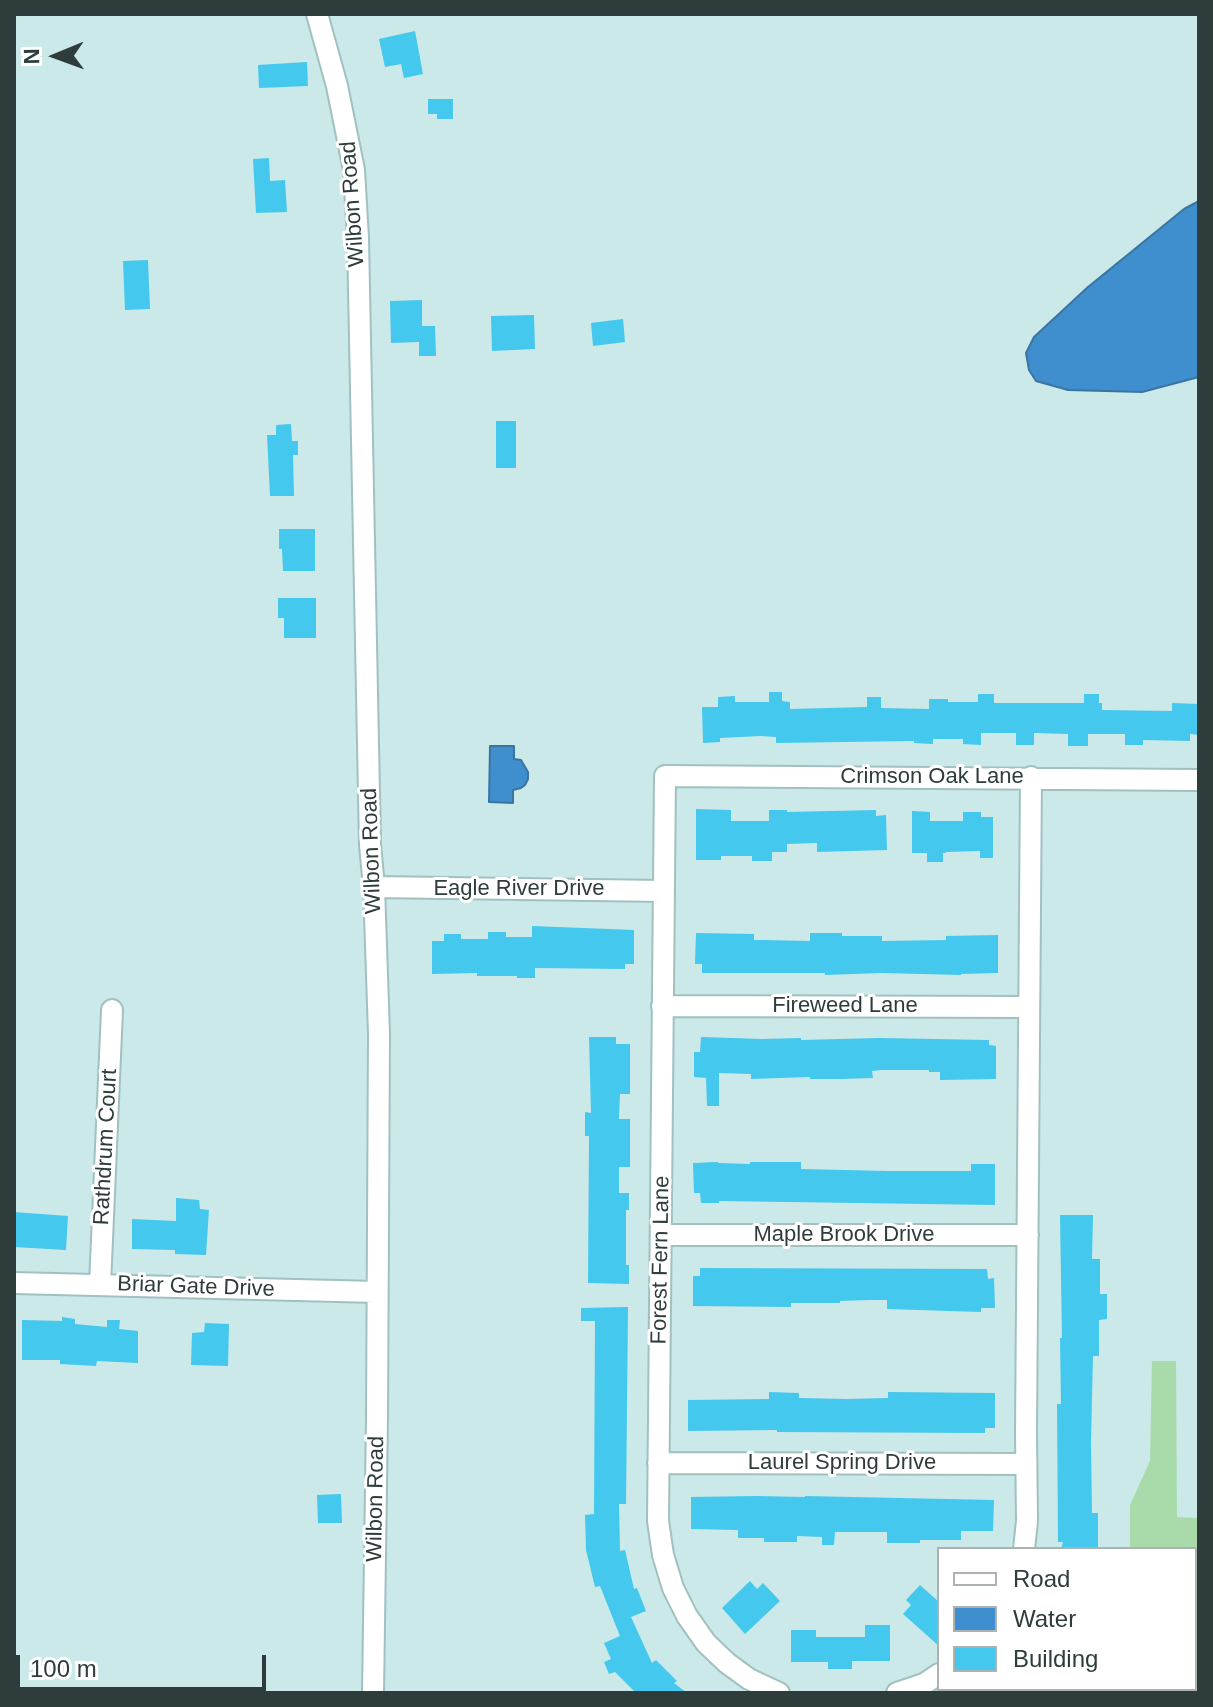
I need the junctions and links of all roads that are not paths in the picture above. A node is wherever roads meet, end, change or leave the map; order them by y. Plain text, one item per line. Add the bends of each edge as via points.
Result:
1 (317, 14) edge
2 (665, 776) joint
3 (1031, 777) junction
4 (1199, 780) edge
5 (374, 887) junction
6 (664, 891) junction
7 (662, 1006) junction
8 (1028, 1007) junction
9 (112, 1010) dead end
10 (661, 1235) junction
11 (1028, 1235) junction
12 (14, 1283) edge
13 (100, 1285) junction
14 (377, 1292) junction
15 (658, 1463) junction
16 (1026, 1464) junction
17 (1024, 1547) edge
18 (937, 1675) edge
19 (373, 1693) edge
20 (779, 1693) edge
21 (897, 1693) edge

1 - 5 street, Wilbon Road via 354,170
2 - 3 street, Crimson Oak Lane
2 - 6 street, Forest Fern Lane
3 - 4 street, Crimson Oak Lane
3 - 8 street
5 - 6 street, Eagle River Drive
5 - 14 street, Wilbon Road
6 - 7 street, Forest Fern Lane
7 - 8 street, Fireweed Lane
7 - 10 street, Forest Fern Lane
8 - 11 street
9 - 13 street, Rathdrum Court
10 - 11 street, Maple Brook Drive
10 - 15 street, Forest Fern Lane
11 - 16 street
12 - 13 street, Briar Gate Drive
13 - 14 street, Briar Gate Drive
14 - 19 street, Wilbon Road
15 - 16 street, Laurel Spring Drive
15 - 20 street, Forest Fern Lane via 663,1555 687,1616 727,1663
16 - 17 street
18 - 21 street

